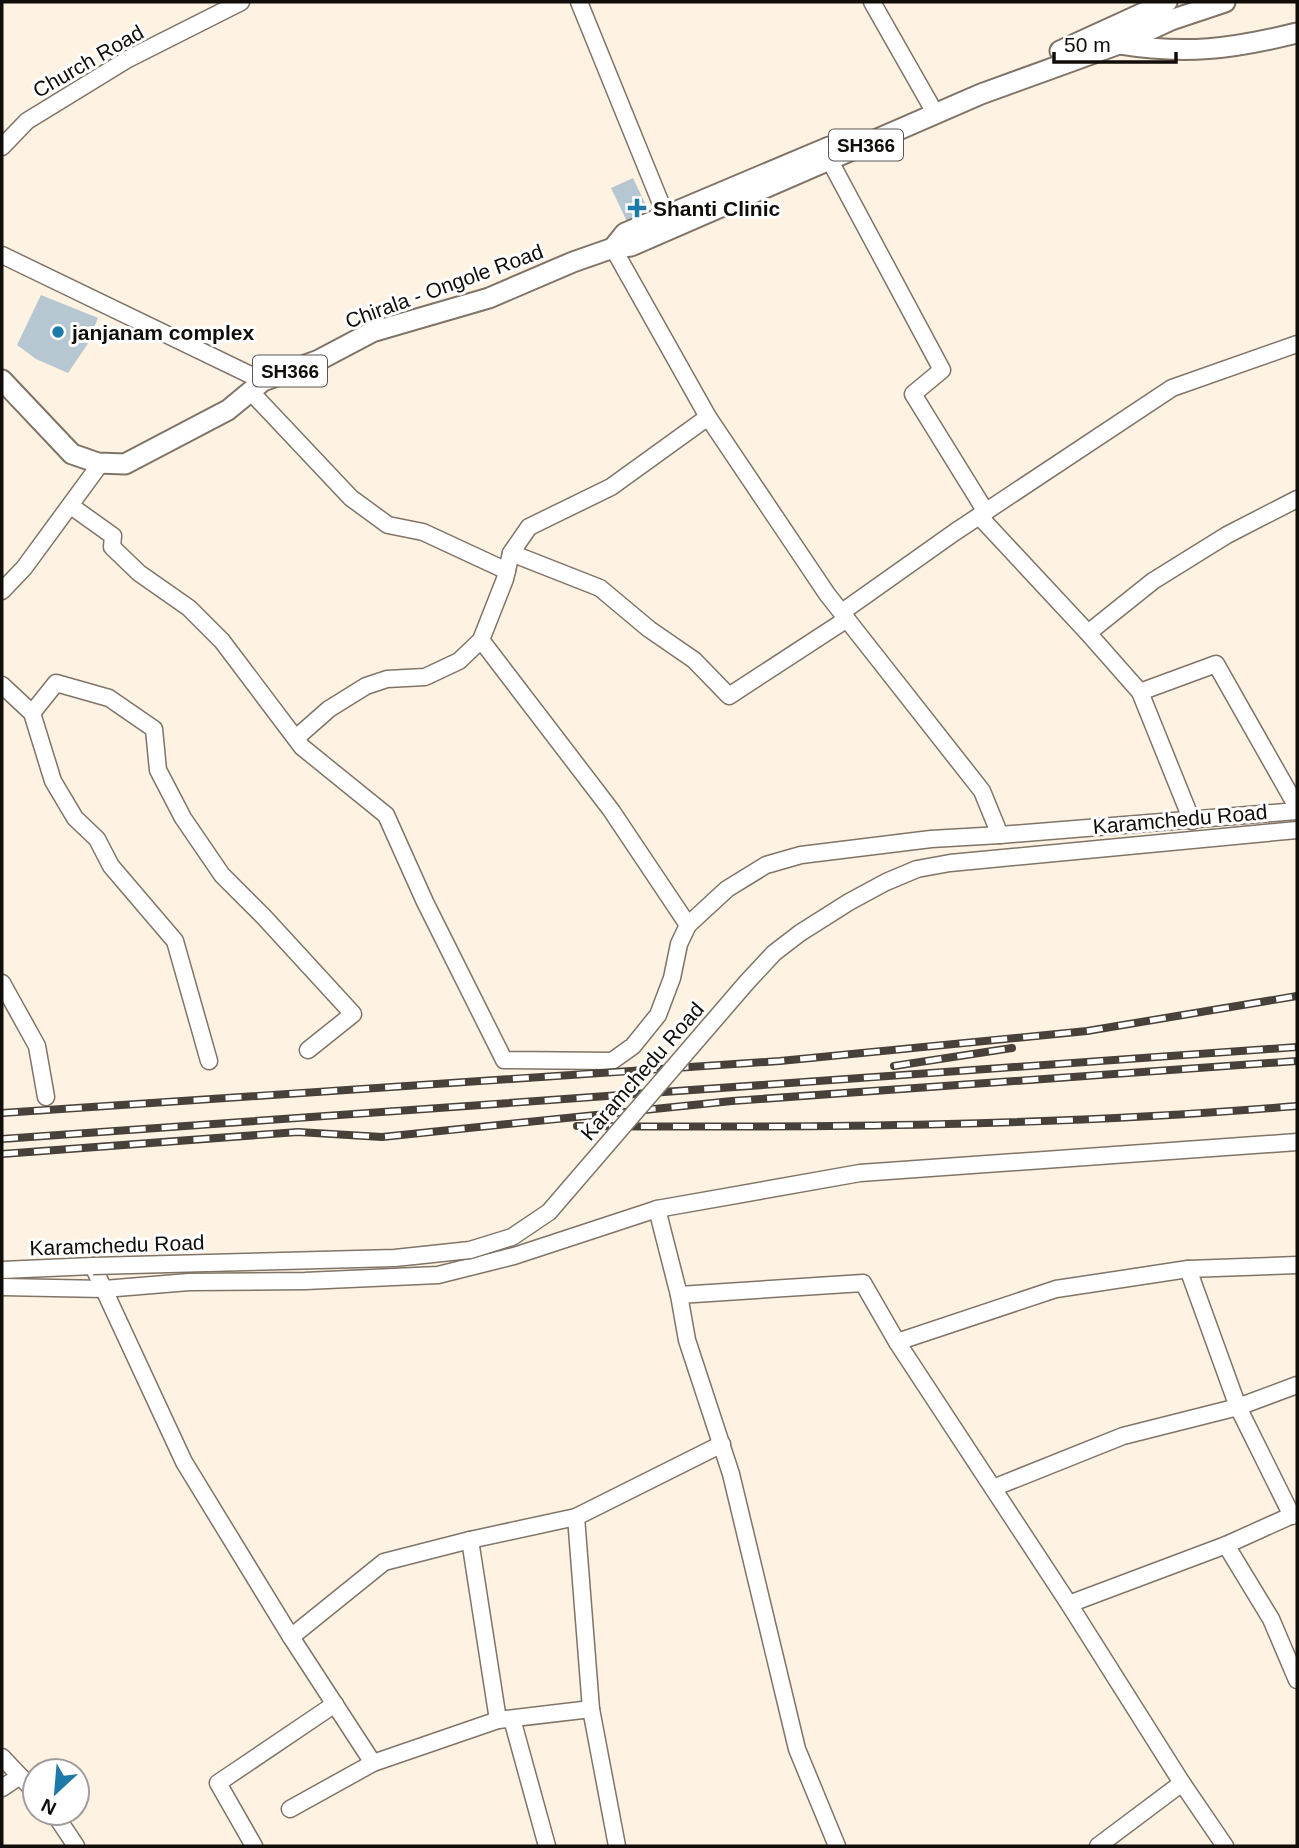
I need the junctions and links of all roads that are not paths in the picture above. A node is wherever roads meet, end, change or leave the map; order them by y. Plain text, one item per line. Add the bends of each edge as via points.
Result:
1 (579, 2) edge
2 (872, 2) edge
3 (1167, 2) edge
4 (1225, 2) edge
5 (235, 3) edge
6 (1297, 33) edge
7 (1119, 44) junction
8 (930, 104) junction
9 (2, 147) edge
10 (830, 160) junction
11 (666, 216) junction
12 (613, 248) junction
13 (2, 255) edge
14 (1297, 344) edge
15 (2, 380) edge
16 (257, 386) junction
17 (708, 417) junction
18 (101, 463) junction
19 (1297, 499) edge
20 (71, 506) junction
21 (982, 514) junction
22 (511, 553) junction
23 (507, 571) junction
24 (2, 591) edge
25 (844, 615) junction
26 (1088, 633) junction
27 (481, 640) junction
28 (2, 685) edge
29 (1140, 692) junction
30 (32, 713) junction
31 (296, 738) junction
32 (1297, 809) edge
33 (1192, 821) junction
34 (1297, 830) edge
35 (1000, 835) junction
36 (688, 925) junction
37 (2, 983) edge
38 (308, 1050) dead end
39 (209, 1061) dead end
40 (46, 1097) dead end
41 (1297, 1142) edge
42 (657, 1209) junction
43 (1297, 1265) edge
44 (93, 1266) junction
45 (2, 1269) edge
46 (1188, 1269) junction
47 (2, 1287) edge
48 (104, 1289) junction
49 (679, 1295) junction
50 (897, 1342) junction
51 (1297, 1385) edge
52 (1238, 1406) junction
53 (722, 1444) junction
54 (993, 1488) junction
55 (1294, 1515) edge
56 (576, 1517) junction
57 (470, 1540) junction
58 (1226, 1545) junction
59 (1069, 1604) junction
60 (291, 1637) junction
61 (1297, 1680) edge
62 (335, 1704) junction
63 (592, 1709) junction
64 (505, 1720) junction
65 (2, 1757) edge
66 (373, 1763) junction
67 (20, 1776) joint
68 (1182, 1783) junction
69 (2, 1788) edge
70 (290, 1809) dead end
71 (63, 1827) edge
72 (76, 1846) edge
73 (254, 1846) edge
74 (547, 1846) edge
75 (617, 1846) edge
76 (837, 1846) edge
77 (1098, 1846) edge
78 (1225, 1846) edge

1 - 11 street
2 - 8 street
3 - 8 main road, SH366
4 - 7 main road, Chirala - Ongole Road
5 - 9 street, Church Road via 128,59 27,121
6 - 7 main road via 1207,50 1157,51
7 - 10 main road, Chirala - Ongole Road / SH366 via 981,94
8 - 11 main road, SH366
10 - 12 main road, Chirala - Ongole Road / SH366 via 631,246
10 - 21 street via 942,370 913,394
11 - 12 main road, SH366 via 625,233
12 - 16 main road, Chirala - Ongole Road / SH366 via 489,298 372,332
12 - 17 street
13 - 16 street
14 - 21 street via 1172,388
15 - 18 main road, Chirala - Ongole Road / SH366 via 72,454
16 - 18 main road, Chirala - Ongole Road / SH366 via 228,410 125,464
16 - 23 street via 351,498 388,525 423,532
17 - 22 street via 611,487 529,527
17 - 25 street
18 - 20 street
19 - 26 street via 1153,581
20 - 24 street
20 - 31 street via 113,536 112,547 139,573 189,608 222,642
21 - 25 street
21 - 26 street
22 - 23 street
22 - 25 street via 600,588 694,660 729,696
23 - 27 street
25 - 35 street via 982,791
26 - 29 street
27 - 31 street via 459,660 425,677 387,679 366,686 329,709
27 - 36 street via 611,810
28 - 30 street
29 - 32 street via 1216,664
29 - 33 street
30 - 38 street via 56,684 109,698 154,729 158,770 183,818 222,875 353,1014
30 - 39 street via 52,781 75,817 97,839 111,866 175,941
31 - 36 street via 386,815 504,1060 612,1061 633,1046 658,1015
32 - 33 street
33 - 35 street
34 - 44 street, Karamchedu Road, bridge via 950,863 917,869 886,882 774,953 549,1212 512,1237 470,1250 395,1258
35 - 36 street via 801,855 765,865 727,889
37 - 40 street via 37,1046
41 - 42 street via 860,1173
42 - 48 street via 514,1256 438,1275
42 - 49 street
43 - 46 street
44 - 45 street, Karamchedu Road
44 - 48 street
46 - 50 street via 1056,1289
46 - 52 street
47 - 48 street
48 - 60 street via 184,1462
49 - 50 street via 863,1283
49 - 53 street via 687,1340
50 - 54 street
51 - 52 street
52 - 54 street via 1122,1436
52 - 55 street
53 - 56 street
53 - 76 street via 797,1749
54 - 59 street
55 - 58 street
56 - 57 street
56 - 63 street
57 - 60 street via 384,1562
57 - 64 street
58 - 59 street
58 - 61 street via 1272,1619
59 - 68 street
60 - 62 street
62 - 66 street
62 - 73 street via 218,1783
63 - 64 street
63 - 75 street
64 - 66 street
64 - 74 street
65 - 67 street
66 - 70 street
67 - 69 street
68 - 77 street
68 - 78 street
71 - 72 street

